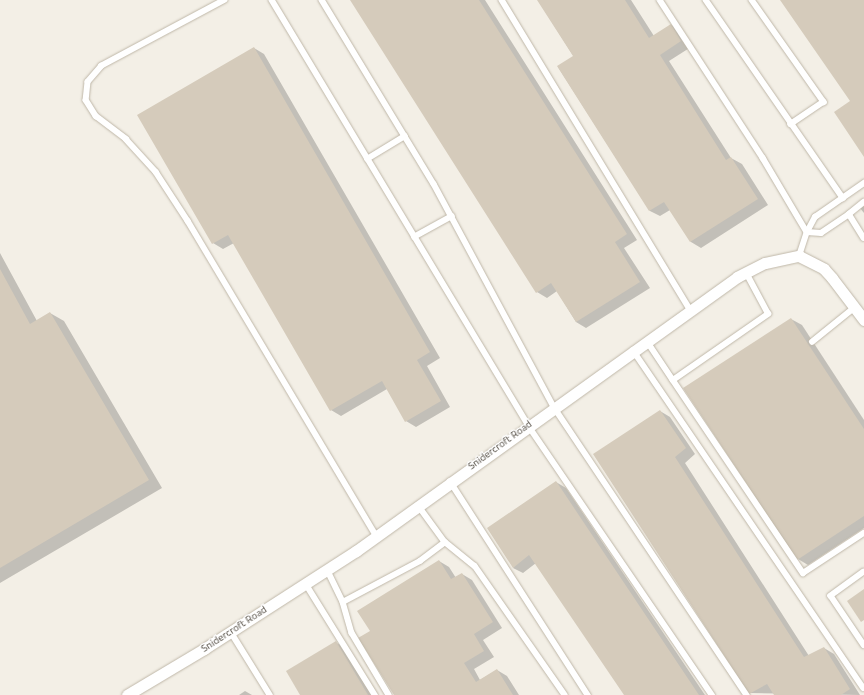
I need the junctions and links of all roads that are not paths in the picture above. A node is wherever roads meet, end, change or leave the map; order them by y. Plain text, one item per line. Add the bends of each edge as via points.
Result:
1 (225, 0) edge
2 (272, 0) edge
3 (322, 0) edge
4 (502, 0) edge
5 (660, 0) edge
6 (706, 0) edge
7 (752, 0) edge
8 (791, 124) junction
9 (405, 136) junction
10 (367, 159) junction
11 (864, 183) edge
12 (843, 198) junction
13 (864, 202) edge
14 (848, 214) junction
15 (452, 216) junction
16 (807, 232) junction
17 (414, 237) junction
18 (864, 238) edge
19 (799, 256) junction
20 (746, 273) junction
21 (854, 308) junction
22 (691, 311) junction
23 (864, 320) edge
24 (647, 340) junction
25 (812, 342) dead end
26 (633, 350) junction
27 (673, 380) junction
28 (554, 407) junction
29 (528, 424) junction
30 (450, 481) junction
31 (418, 505) junction
32 (864, 533) edge
33 (376, 535) junction
34 (445, 542) junction
35 (327, 569) junction
36 (864, 572) edge
37 (306, 584) junction
38 (343, 602) junction
39 (231, 632) junction
40 (864, 645) edge
41 (864, 688) edge
42 (133, 694) edge
43 (270, 695) edge
44 (375, 695) edge
45 (389, 695) edge
46 (565, 695) edge
47 (588, 695) edge
48 (712, 695) edge
49 (747, 695) edge

1 - 33 lane via 102,66 88,82 86,100 96,116 126,139 156,172
2 - 10 lane
3 - 9 lane
4 - 22 lane
5 - 16 lane via 763,158
6 - 8 lane
7 - 8 lane via 824,102
8 - 12 lane
9 - 10 lane
9 - 15 lane
10 - 17 lane
11 - 12 lane
12 - 16 lane via 815,217
13 - 14 lane
14 - 16 lane via 820,233
14 - 18 lane
15 - 17 lane
15 - 28 lane
16 - 19 lane
17 - 29 lane
19 - 20 street, Snidercroft Road via 781,258
19 - 21 street via 824,270
20 - 22 street, Snidercroft Road
20 - 27 lane via 768,314
21 - 23 street
21 - 25 lane
22 - 24 street, Snidercroft Road
24 - 26 street, Snidercroft Road
24 - 27 lane
26 - 28 street, Snidercroft Road
26 - 41 lane
27 - 32 lane via 803,573
28 - 29 street, Snidercroft Road
28 - 49 lane
29 - 30 street, Snidercroft Road
29 - 48 lane
30 - 31 street, Snidercroft Road
30 - 47 lane
31 - 33 street, Snidercroft Road
31 - 34 lane
33 - 35 street, Snidercroft Road
34 - 38 lane via 420,561
34 - 46 lane via 475,566
35 - 37 street, Snidercroft Road
35 - 38 lane
36 - 40 lane via 831,596
37 - 39 street, Snidercroft Road
37 - 44 lane
38 - 45 lane via 352,633
39 - 42 street, Snidercroft Road
39 - 43 lane

